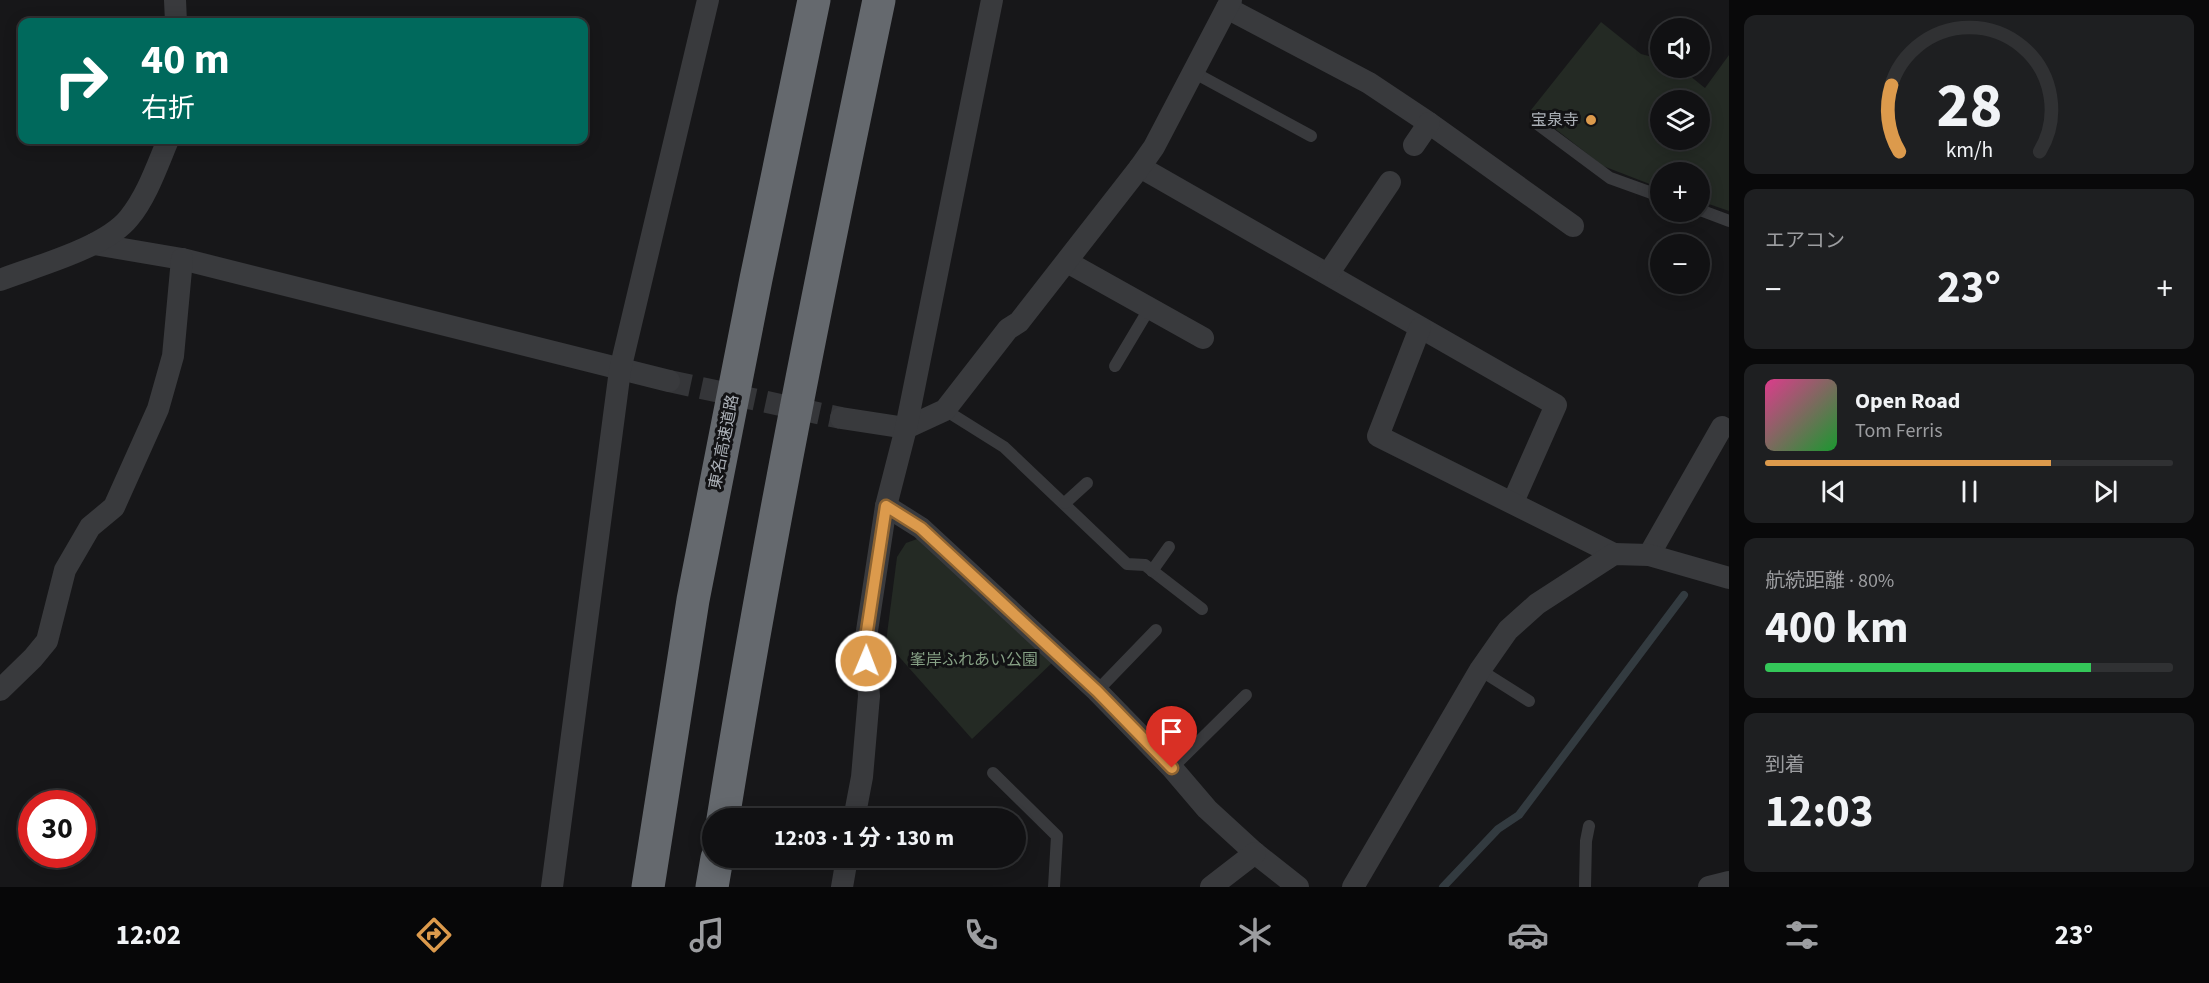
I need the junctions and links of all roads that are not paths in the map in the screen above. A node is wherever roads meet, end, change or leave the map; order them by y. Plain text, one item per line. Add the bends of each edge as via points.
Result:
1 (175, 0) edge
2 (708, 0) edge
3 (814, 0) edge
4 (879, 0) edge
5 (992, 0) edge
6 (1229, 4) edge
7 (176, 18) edge
8 (1192, 72) junction
9 (1429, 123) junction
10 (1536, 123) dead end
11 (1311, 136) dead end
12 (166, 144) edge
13 (1414, 145) dead end
14 (1140, 167) junction
15 (1390, 182) dead end
16 (1650, 192) edge
17 (1710, 214) edge
18 (1729, 221) edge
19 (1574, 226) dead end
20 (94, 244) junction
21 (182, 259) junction
22 (1067, 262) junction
23 (1328, 274) junction
24 (0, 280) edge
25 (1149, 309) junction
26 (1420, 328) junction
27 (1203, 338) dead end
28 (1115, 366) dead end
29 (620, 370) junction
30 (669, 381) tunnel mouth
31 (945, 410) junction
32 (841, 418) tunnel mouth
33 (1722, 427) dead end
34 (906, 428) junction
35 (1087, 483) dead end
36 (1513, 502) junction
37 (1065, 503) junction
38 (886, 506) junction
39 (1169, 547) dead end
40 (1614, 554) junction
41 (1649, 555) junction
42 (1152, 571) junction
43 (1729, 578) edge
44 (1202, 609) dead end
45 (1156, 630) dead end
46 (1480, 670) junction
47 (0, 690) edge
48 (1097, 691) junction
49 (1245, 695) dead end
50 (1529, 701) dead end
51 (1172, 768) junction
52 (993, 773) dead end
53 (725, 808) edge
54 (856, 808) edge
55 (1589, 826) dead end
56 (1255, 853) junction
57 (715, 868) edge
58 (845, 868) edge
59 (1729, 882) edge
60 (552, 887) edge
61 (648, 887) edge
62 (712, 887) edge
63 (842, 887) edge
64 (1054, 887) edge
65 (1210, 887) edge
66 (1298, 887) edge
67 (1353, 887) edge
68 (1585, 887) edge
69 (1709, 887) edge

1 - 7 street
2 - 29 street
3 - 61 highway, 東名高速道路 via 693,600
4 - 53 highway via 755,619
5 - 34 street
6 - 8 street
6 - 9 street via 1369,83
8 - 11 lane
8 - 14 street
9 - 13 street
9 - 19 street
10 - 16 lane via 1610,178
12 - 20 street via 153,178 128,219
14 - 22 street
14 - 23 street
15 - 23 street
17 - 18 lane
20 - 21 street
20 - 24 street
21 - 29 street
21 - 47 street via 173,356 145,441 114,507 90,527 65,570 47,640
22 - 25 street
22 - 31 street via 1019,322 1008,328
23 - 26 street
25 - 27 street
25 - 28 lane
26 - 36 street via 1556,405
26 - 36 street via 1375,446
29 - 30 street
29 - 60 street
31 - 34 street
31 - 37 lane via 1004,447
32 - 34 street
33 - 41 street
34 - 38 street
35 - 37 lane
36 - 40 street
37 - 42 lane via 1127,564
38 - 48 street via 921,528
38 - 54 street via 865,644 869,696
39 - 42 lane
40 - 41 street
40 - 46 street via 1537,604 1508,630
41 - 43 street
42 - 44 lane
45 - 48 lane
46 - 50 lane
46 - 67 street
48 - 51 street
49 - 51 lane
51 - 56 street via 1207,809
52 - 64 lane via 1057,836
55 - 68 lane
56 - 65 street
56 - 66 street
57 - 62 highway
58 - 63 street
59 - 69 street

